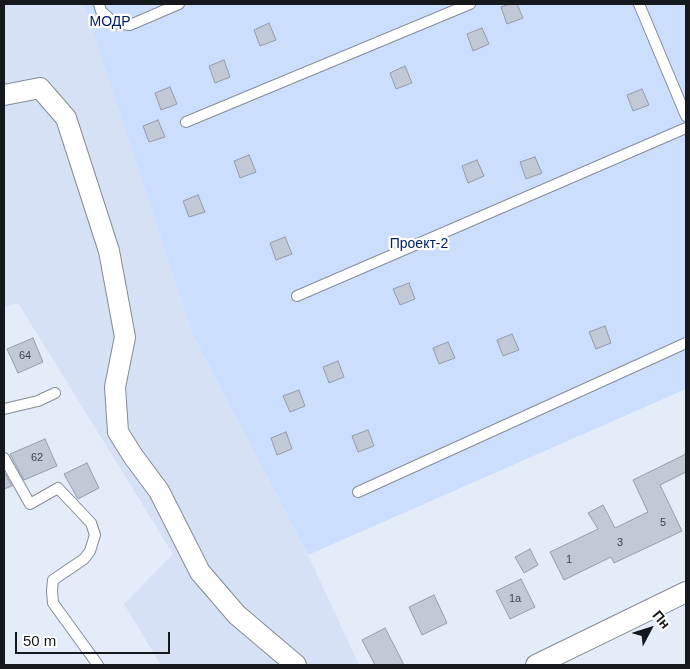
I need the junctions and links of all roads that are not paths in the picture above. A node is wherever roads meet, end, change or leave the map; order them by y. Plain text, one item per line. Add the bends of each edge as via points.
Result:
1 (98, 4) edge
2 (179, 4) edge
3 (470, 4) edge
4 (639, 4) edge
5 (4, 95) edge
6 (686, 116) edge
7 (186, 122) dead end
8 (686, 128) edge
9 (297, 296) dead end
10 (686, 344) edge
11 (54, 393) dead end
12 (4, 409) edge
13 (4, 458) edge
14 (358, 492) dead end
15 (686, 592) edge
16 (560, 660) edge
17 (98, 665) edge
18 (296, 665) edge
19 (536, 665) edge

1 - 2 lane via 114,23 130,25
3 - 7 lane
4 - 6 lane
5 - 18 street via 40,88 66,118 109,251 126,337 115,387 118,432 159,491 200,572 237,615
8 - 9 lane
10 - 14 lane
11 - 12 lane via 38,401
13 - 17 lane via 30,504 58,488 91,523 95,535 90,551 84,559 53,580 52,591 53,603
15 - 16 street
16 - 19 street

